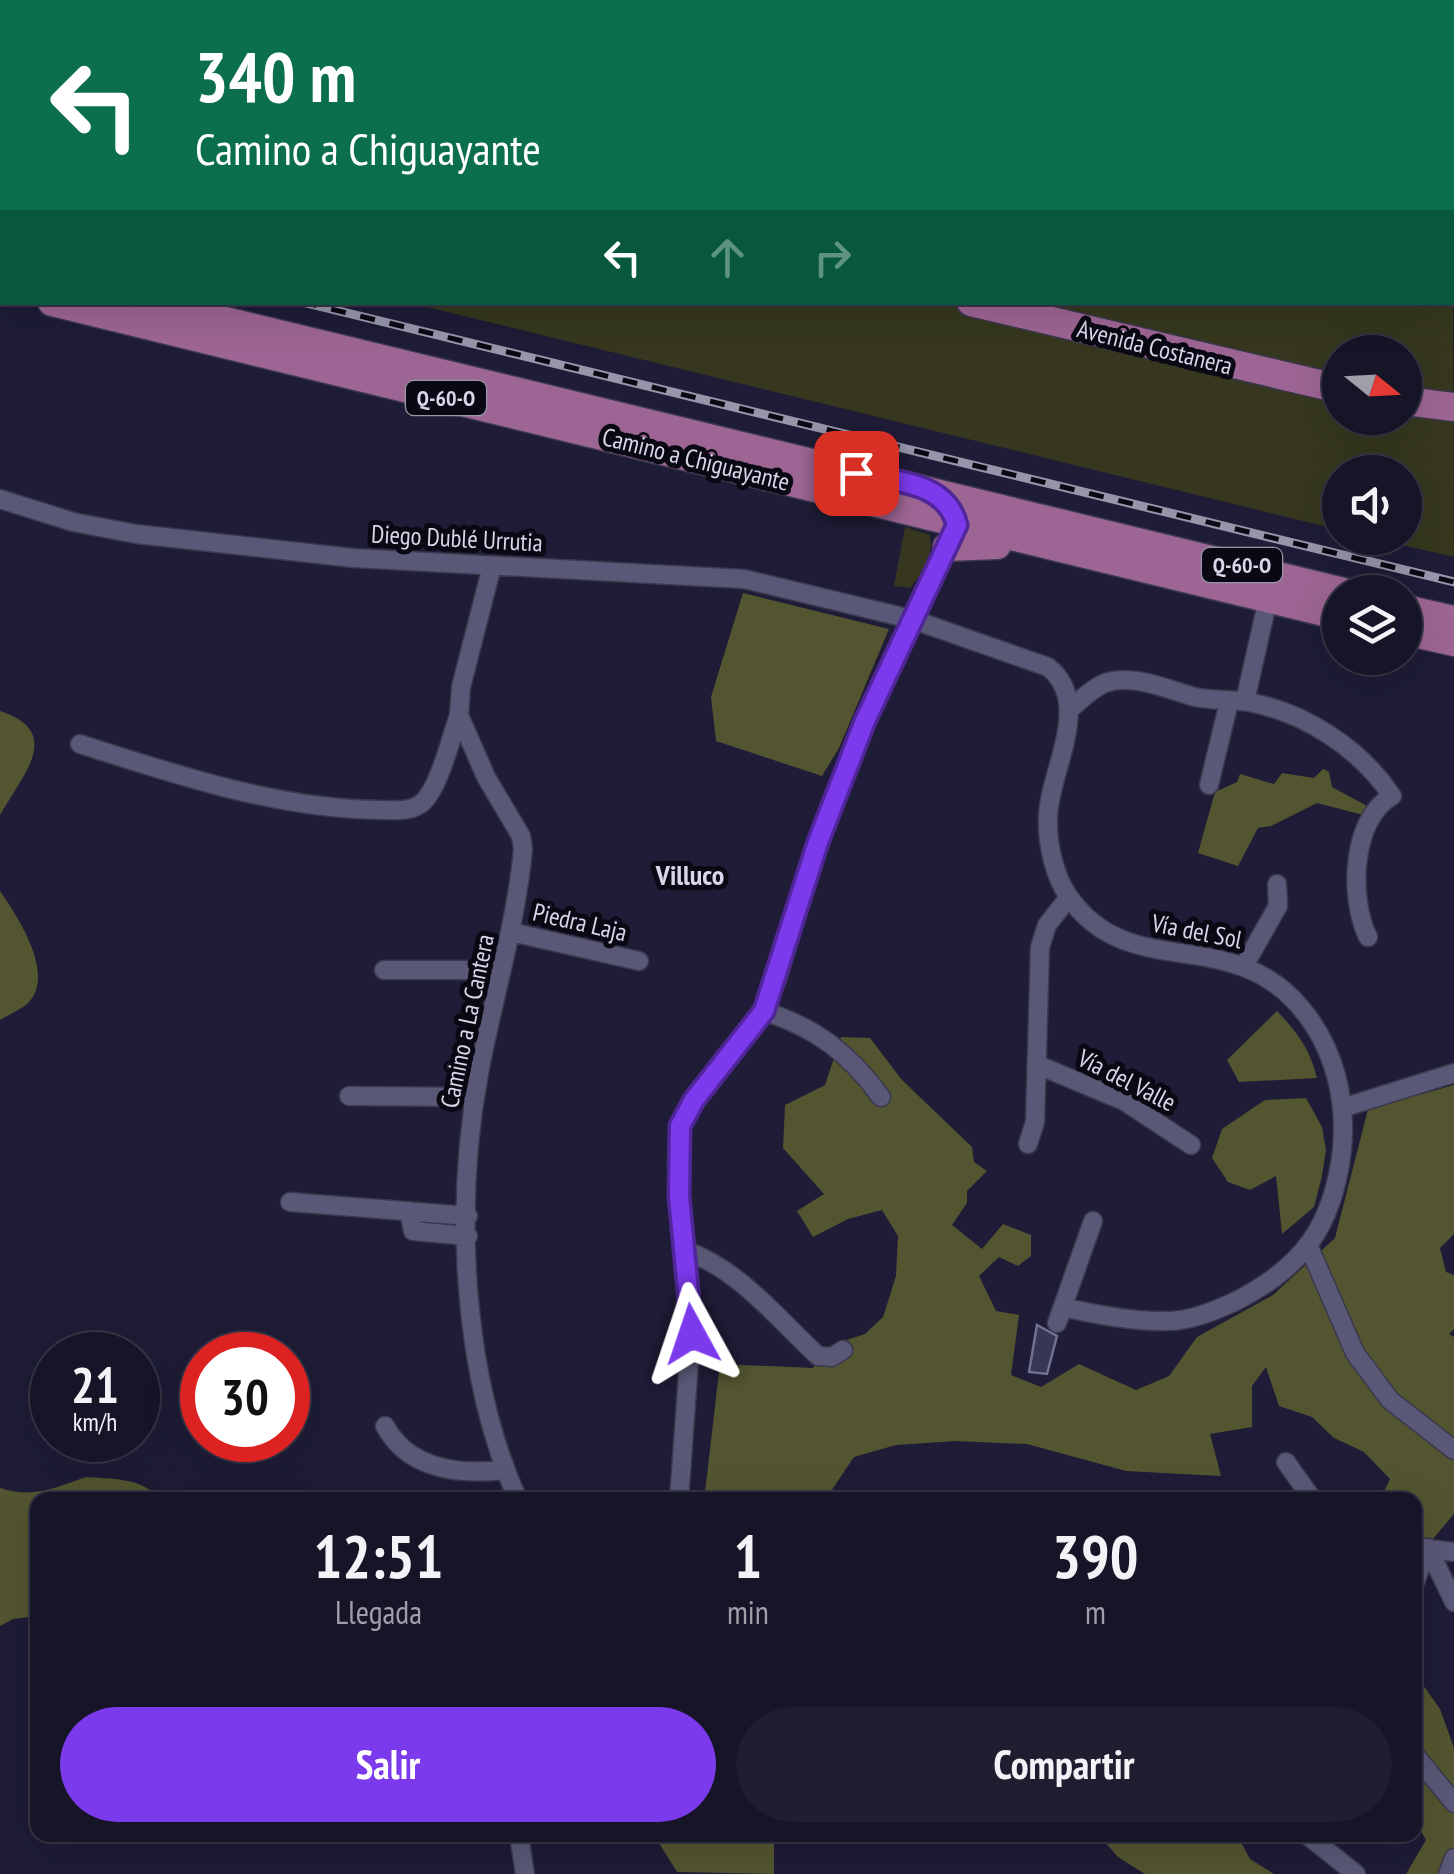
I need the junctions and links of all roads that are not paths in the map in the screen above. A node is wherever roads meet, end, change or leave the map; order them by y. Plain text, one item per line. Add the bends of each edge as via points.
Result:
1 (64, 305) edge
2 (160, 305) edge
3 (984, 305) edge
4 (1322, 385) edge
5 (1422, 403) edge
6 (1454, 407) edge
7 (932, 490) junction
8 (0, 500) edge
9 (990, 504) junction
10 (952, 536) junction
11 (492, 566) junction
12 (1322, 587) edge
13 (1268, 599) junction
14 (1322, 612) edge
15 (1422, 613) edge
16 (911, 619) junction
17 (1454, 620) edge
18 (1422, 635) edge
19 (1454, 642) edge
20 (1237, 702) junction
21 (1068, 710) junction
22 (459, 715) junction
23 (80, 744) dead end
24 (1209, 785) dead end
25 (1277, 884) dead end
26 (1069, 897) junction
27 (511, 932) junction
28 (1368, 938) dead end
29 (638, 960) dead end
30 (1245, 964) junction
31 (384, 970) dead end
32 (500, 970) junction
33 (764, 1011) junction
34 (1038, 1065) junction
35 (1454, 1072) edge
36 (348, 1096) dead end
37 (475, 1097) junction
38 (881, 1097) dead end
39 (1342, 1108) junction
40 (1028, 1144) dead end
41 (1190, 1145) dead end
42 (290, 1202) dead end
43 (409, 1212) junction
44 (468, 1216) junction
45 (1093, 1220) dead end
46 (468, 1236) junction
47 (1309, 1247) junction
48 (684, 1250) junction
49 (843, 1350) dead end
50 (386, 1426) dead end
51 (1454, 1450) edge
52 (1286, 1462) dead end
53 (504, 1470) junction
54 (514, 1492) edge
55 (680, 1492) edge
56 (1307, 1492) edge
57 (1422, 1548) edge
58 (1422, 1550) edge
59 (1454, 1552) edge
60 (1454, 1602) edge
61 (1422, 1764) edge
62 (1454, 1803) edge
63 (520, 1842) edge
64 (1317, 1842) edge
65 (1454, 1858) edge
66 (525, 1874) edge
67 (1356, 1874) edge
68 (1448, 1874) edge

1 - 10 main road, Camino a Chiguayante / Q-60-O
2 - 7 main road, Camino a Chiguayante / Q-60-O
3 - 4 main road, Avenida Costanera
5 - 6 main road
7 - 9 main road, Camino a Chiguayante / Q-60-O
7 - 10 main road via 953,509
8 - 11 street, Diego Dublé Urrutia via 136,534
9 - 10 main road via 971,509
9 - 12 main road, Camino a Chiguayante / Q-60-O
10 - 13 main road, Camino a Chiguayante / Q-60-O via 1049,547
10 - 16 street
11 - 16 street, Diego Dublé Urrutia via 727,576
11 - 22 street
13 - 14 main road, Camino a Chiguayante / Q-60-O
13 - 20 street
15 - 17 main road
16 - 21 street via 1037,661 1060,680
16 - 33 street via 818,842
18 - 19 main road
20 - 21 street via 1118,680
20 - 24 street
20 - 28 street via 1310,721 1392,796 1371,814 1358,868 1358,911
21 - 26 street, Vía del Sol via 1048,815 1051,852
22 - 23 street via 432,790 408,810 272,798
22 - 27 street, Camino a La Cantera via 521,836
25 - 30 street via 1278,906
26 - 30 street, Vía del Sol via 1102,929 1132,944
26 - 34 street, Vía del Valle via 1047,924 1040,947
27 - 29 street, Piedra Laja
27 - 32 street, Camino a La Cantera
30 - 39 street, Vía del Sol via 1273,981 1310,1020 1333,1066
31 - 32 street
32 - 37 street, Camino a La Cantera
33 - 38 street via 826,1038
33 - 48 street via 680,1126
34 - 40 street, Vía del Valle
34 - 41 street, Vía del Valle via 1124,1102
35 - 39 street
36 - 37 street
37 - 44 street, Camino a La Cantera
39 - 47 street, Vía del Sol via 1337,1180
42 - 43 street
43 - 44 street
43 - 46 street via 413,1231
44 - 46 street, Camino a La Cantera
45 - 47 street, Vía del Sol via 1060,1315 1179,1320 1253,1293
46 - 53 street, Camino a La Cantera via 475,1355
47 - 51 street via 1355,1353 1390,1400
48 - 49 street via 754,1294 818,1356 832,1358
48 - 55 street via 692,1334
50 - 53 street via 405,1452 434,1466
52 - 56 street
53 - 54 street, Camino a La Cantera
57 - 59 street
58 - 60 street
61 - 62 street
63 - 66 street
64 - 67 street
65 - 68 street

